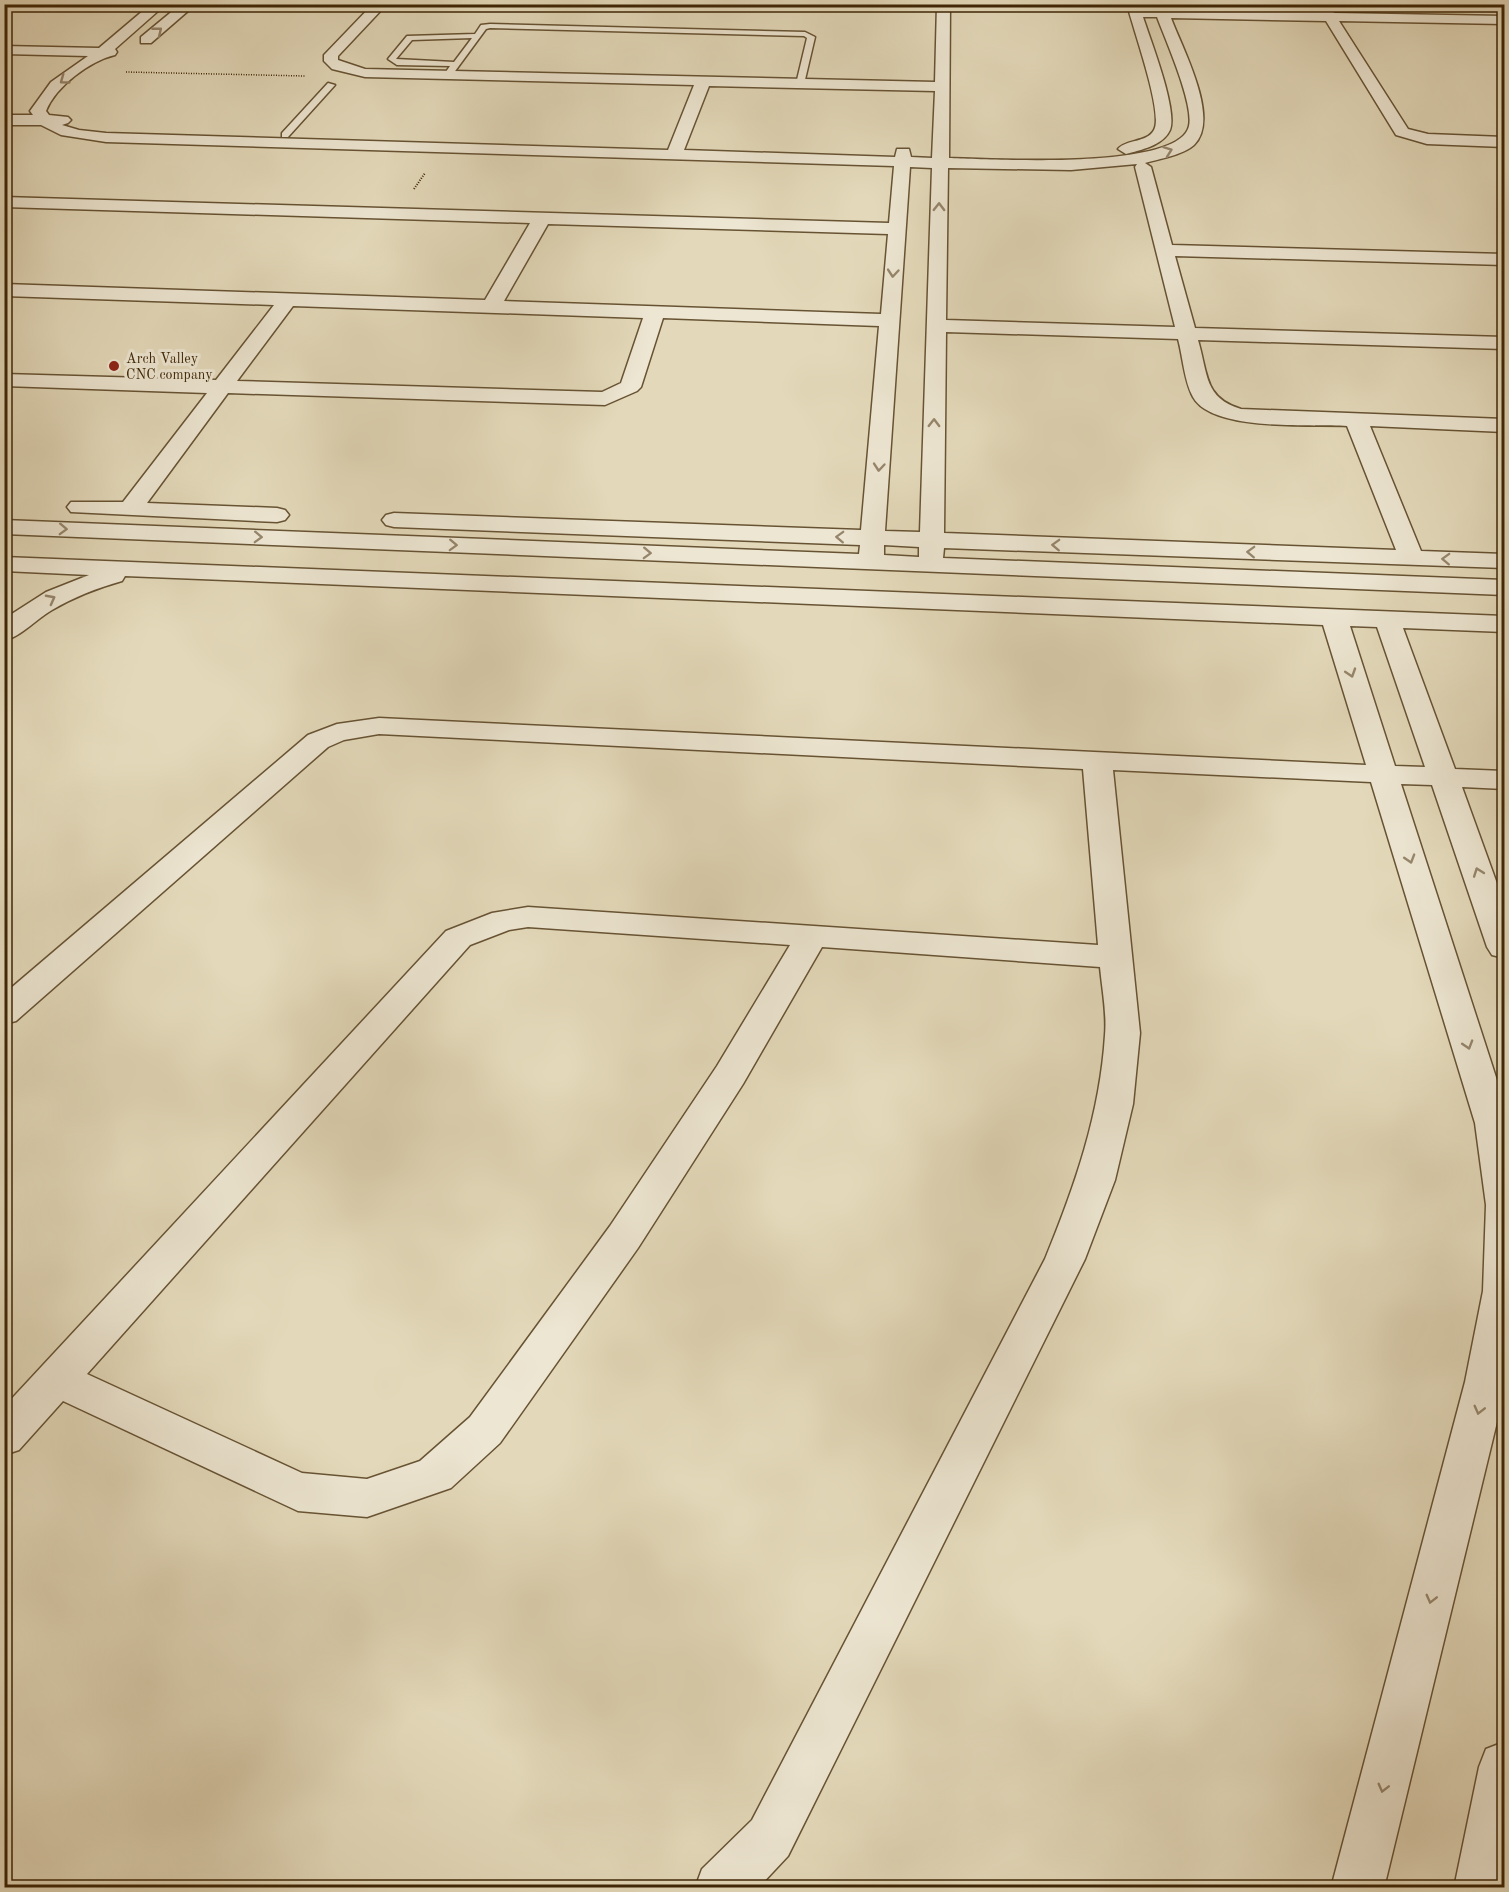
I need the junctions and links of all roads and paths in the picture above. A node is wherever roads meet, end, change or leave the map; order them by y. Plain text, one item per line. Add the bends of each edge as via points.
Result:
1 (381, 4) edge
2 (945, 4) edge
3 (1465, 4) edge
4 (158, 5) edge
5 (188, 6) edge
6 (1134, 9) edge
7 (1160, 9) edge
8 (1326, 10) edge
9 (1491, 19) edge
10 (477, 36) junction
11 (1504, 36) edge
12 (4, 50) edge
13 (96, 57) junction
14 (119, 59) junction
15 (1149, 59) junction
16 (4, 60) edge
17 (1178, 60) junction
18 (452, 70) junction
19 (309, 76) dead end
20 (703, 81) junction
21 (800, 84) junction
22 (331, 85) dead end
23 (944, 87) junction
24 (67, 103) dead end
25 (76, 119) junction
26 (4, 120) edge
27 (43, 120) junction
28 (285, 135) junction
29 (362, 142) junction
30 (1504, 142) edge
31 (443, 148) junction
32 (676, 150) junction
33 (902, 157) junction
34 (940, 158) junction
35 (1143, 167) dead end
36 (4, 202) edge
37 (35, 203) junction
38 (397, 214) junction
39 (542, 218) junction
40 (12, 223) dead end
41 (896, 236) junction
42 (938, 243) junction
43 (1166, 250) junction
44 (1504, 259) edge
45 (4, 290) edge
46 (288, 299) junction
47 (492, 306) junction
48 (655, 312) junction
49 (890, 320) junction
50 (936, 326) junction
51 (1187, 333) junction
52 (1504, 343) edge
53 (4, 380) edge
54 (910, 386) junction
55 (221, 388) junction
56 (1356, 420) junction
57 (1504, 425) edge
58 (4, 504) edge
59 (37, 506) junction
60 (130, 509) junction
61 (298, 516) dead end
62 (370, 519) dead end
63 (430, 521) junction
64 (13, 527) edge
65 (873, 538) junction
66 (931, 540) junction
67 (420, 544) junction
68 (1412, 558) junction
69 (1504, 561) edge
70 (871, 563) junction
71 (4, 564) edge
72 (931, 566) junction
73 (140, 570) junction
74 (1504, 588) edge
75 (1334, 617) junction
76 (1388, 620) junction
77 (1504, 624) edge
78 (4, 633) edge
79 (1096, 760) junction
80 (1383, 774) junction
81 (1444, 777) junction
82 (1504, 780) edge
83 (812, 936) junction
84 (1504, 947) edge
85 (1116, 957) junction
86 (4, 1013) edge
87 (1504, 1206) edge
88 (56, 1379) junction
89 (4, 1437) edge
90 (1504, 1767) edge
91 (721, 1887) edge
92 (1357, 1887) edge
93 (1480, 1887) edge

1 - 18 street via 331,55 331,61 365,73
2 - 23 street
3 - 9 street
4 - 5 street
4 - 13 street
14 -> 5 street
6 - 7 street
6 - 15 street
7 - 8 street
7 - 17 street
8 - 9 street
8 - 30 street via 1402,132 1427,139
9 - 11 street
10 - 18 lane
10 - 18 lane via 411,38 392,59 397,63
10 - 21 lane via 488,26 805,33 811,37
12 - 13 street
13 - 14 street
13 - 16 street
13 -> 27 street via 45,97 38,111
14 - 19 path
15 - 17 street
15 - 34 street via 1164,127 1146,143 1073,155
34 -> 17 street via 1106,164 1179,147 1194,134 1197,108
18 - 20 street
20 - 21 street
20 - 32 street
21 - 23 street
22 - 28 lane
23 - 34 street
24 - 25 street via 66,110
25 - 27 street
25 - 28 street via 95,126 134,130
26 - 27 street
27 - 29 street via 73,133 100,136
28 - 29 street
29 - 31 street
29 - 32 street
31 - 32 street
31 - 38 path
32 - 33 street
33 - 34 street
33 - 41 street
42 -> 34 street
35 - 43 street
36 - 37 street
37 - 38 street
37 - 40 street
38 - 39 street
39 - 41 street
39 - 47 street
41 - 42 street
41 -> 49 street
42 - 50 street
43 - 44 street
43 - 51 street
45 - 46 street
46 - 47 street
46 - 55 street
47 - 48 street
48 - 49 street
48 - 55 street via 630,387 605,399
49 - 54 street
50 - 51 street
50 - 54 street
51 - 52 street
51 - 56 street via 1203,396 1215,408 1240,415
53 - 55 street
54 -> 65 street
66 -> 54 street
55 - 60 street
56 - 57 street
56 - 68 street
58 - 59 street
59 - 60 street
59 - 64 street
60 - 61 street
62 - 63 street
65 -> 63 street
63 - 67 street
64 -> 67 street
65 - 66 street
65 - 70 street
68 -> 66 street
66 - 72 street
67 -> 70 street
69 -> 68 street
70 - 72 street
71 - 73 street
72 - 74 street
73 - 75 street
78 -> 73 street via 21,617 55,597 95,581
75 - 76 street
75 -> 80 street
76 - 77 street
76 - 81 street
79 - 80 street
79 - 85 street
79 - 86 street via 358,728 318,741
80 - 81 street
80 -> 87 street via 1493,1123
81 - 82 street
84 -> 81 street
83 - 85 street
83 - 88 street via 528,917 503,920 458,938
83 - 88 street via 730,1075 624,1237 485,1430 435,1475 367,1498 298,1492
85 - 91 street via 1123,1033 1115,1104 1096,1180 1065,1259 770,1838
87 -> 92 street via 1503,1291 1486,1382
88 - 89 street
90 - 93 street

